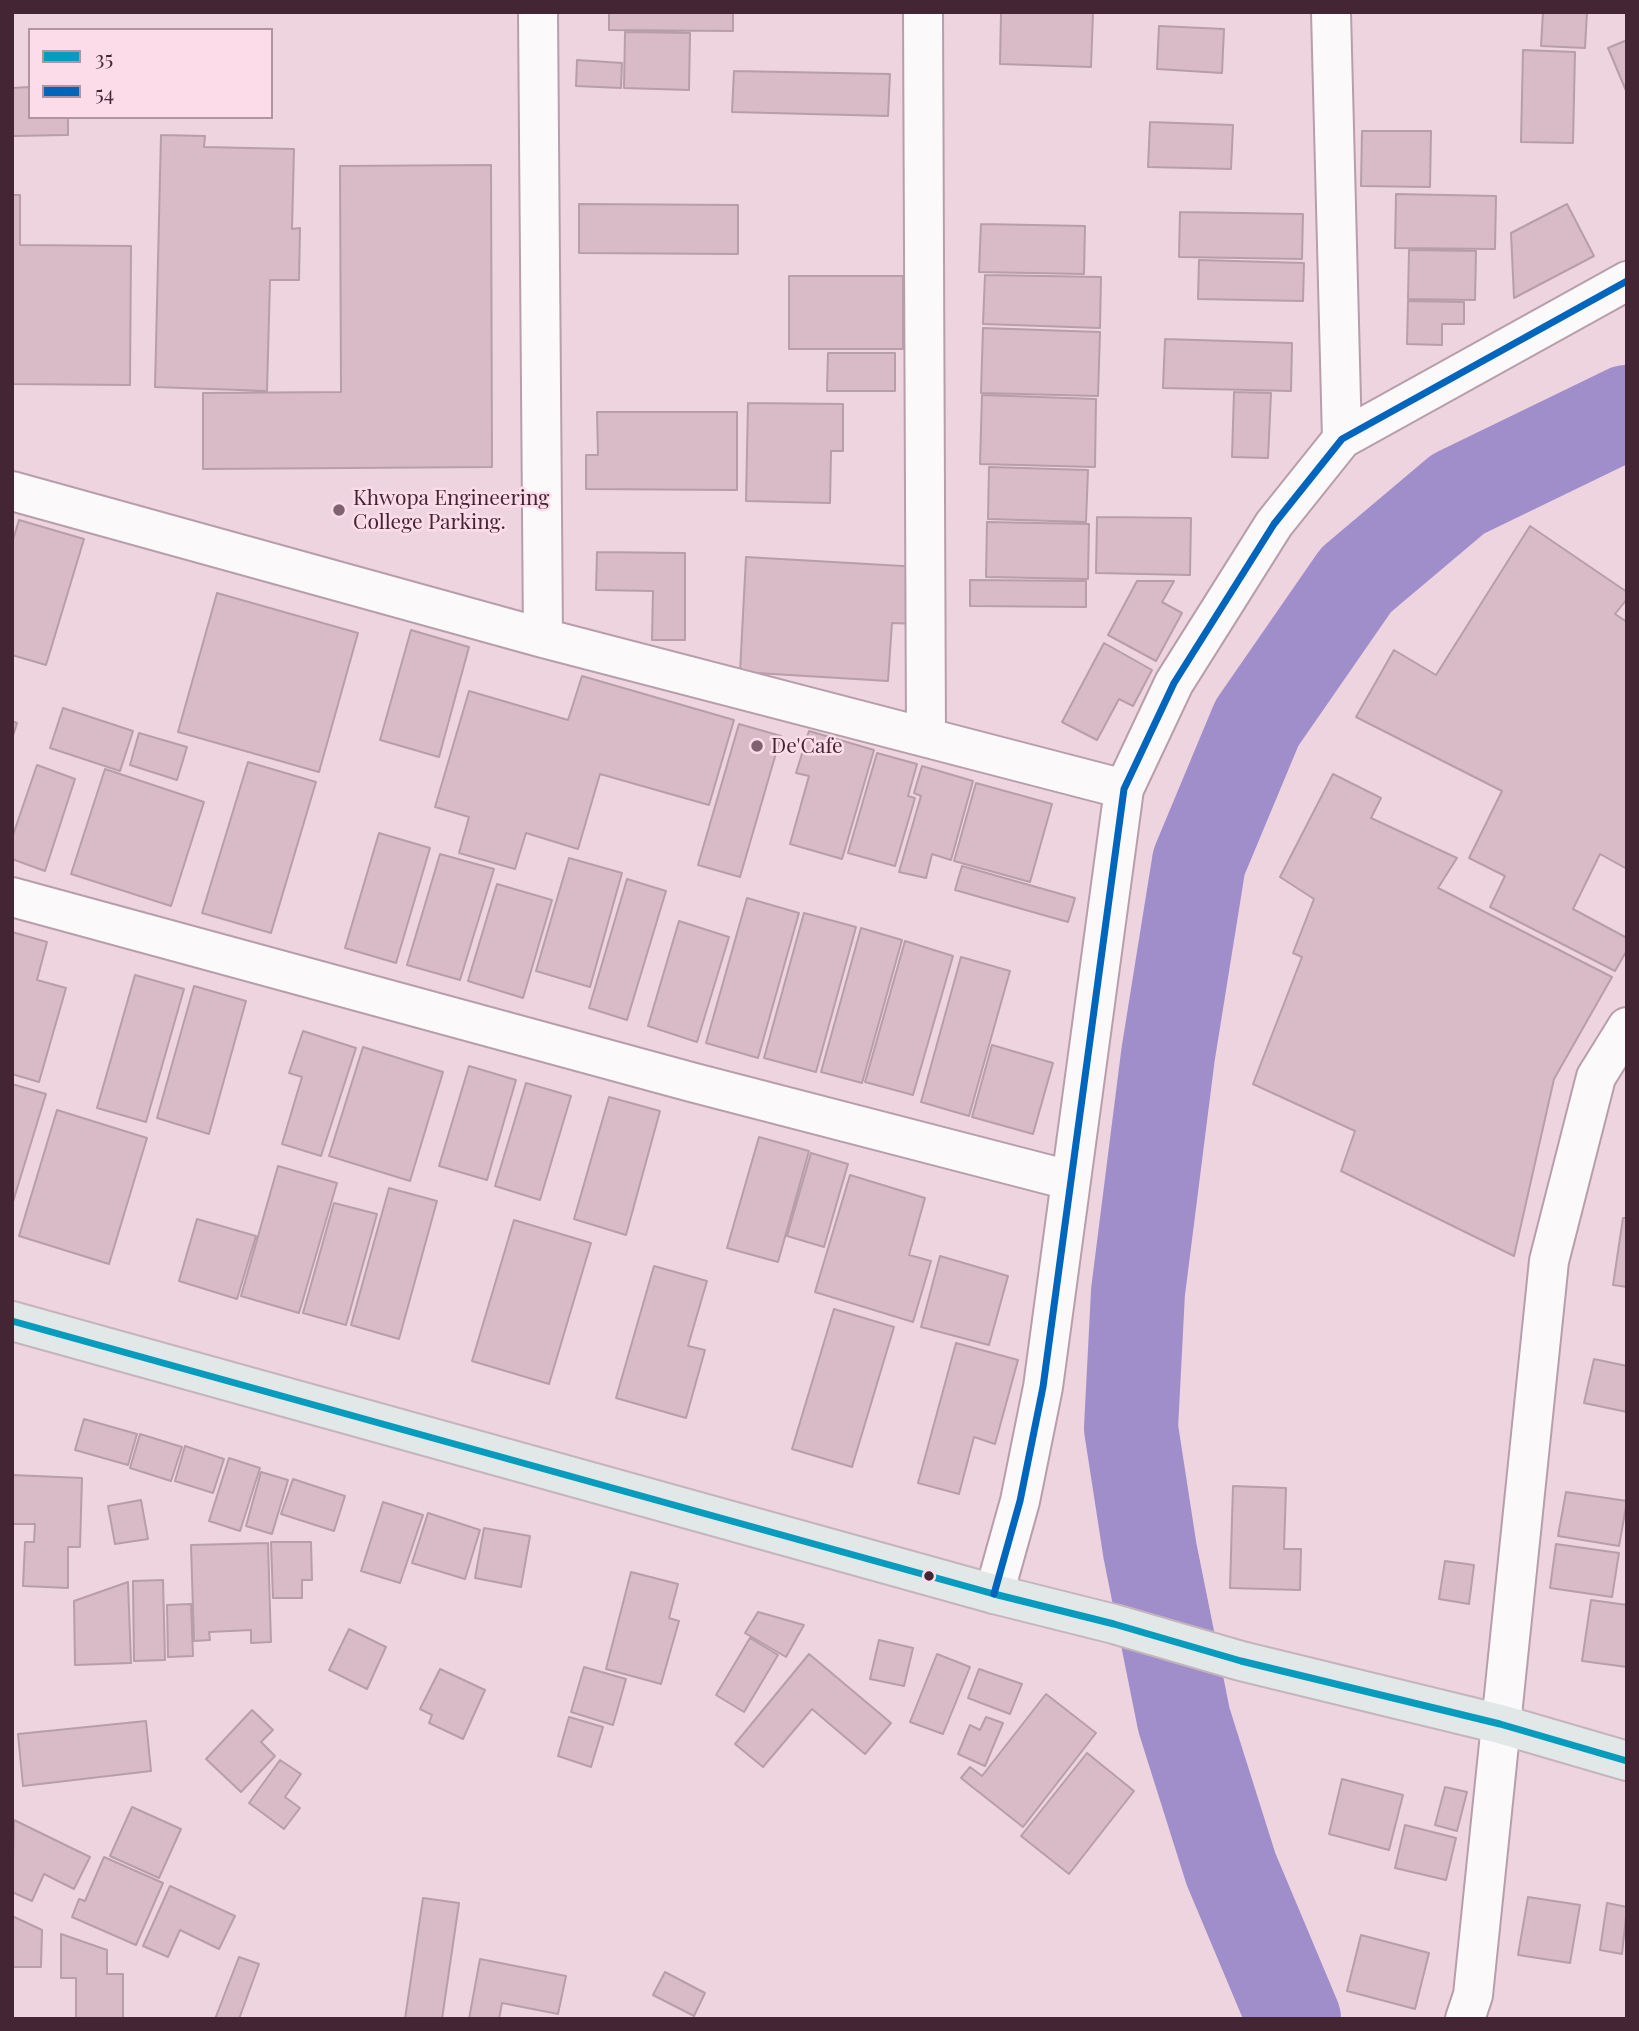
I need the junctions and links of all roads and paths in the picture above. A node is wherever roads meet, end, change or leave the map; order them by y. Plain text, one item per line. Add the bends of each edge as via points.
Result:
1 (538, 12) edge
2 (923, 12) edge
3 (1331, 12) edge
4 (1627, 281) edge
5 (1342, 439) junction
6 (12, 491) edge
7 (543, 638) junction
8 (926, 737) junction
9 (1124, 789) junction
10 (12, 897) edge
11 (1627, 1027) edge
12 (1069, 1180) junction
13 (12, 1321) edge
14 (994, 1594) junction
15 (1500, 1724) junction
16 (1627, 1761) edge
17 (1465, 2019) edge

1 - 7 street
2 - 8 street
3 - 5 street
4 - 5 street
5 - 9 street via 1274,524 1181,672
6 - 7 street
7 - 8 street
8 - 9 street
9 - 12 street
10 - 12 street
11 - 15 street via 1596,1077 1549,1261
12 - 14 street via 1043,1387 1020,1500
13 - 14 main road
14 - 15 main road
15 - 16 main road
15 - 17 street via 1472,1995

